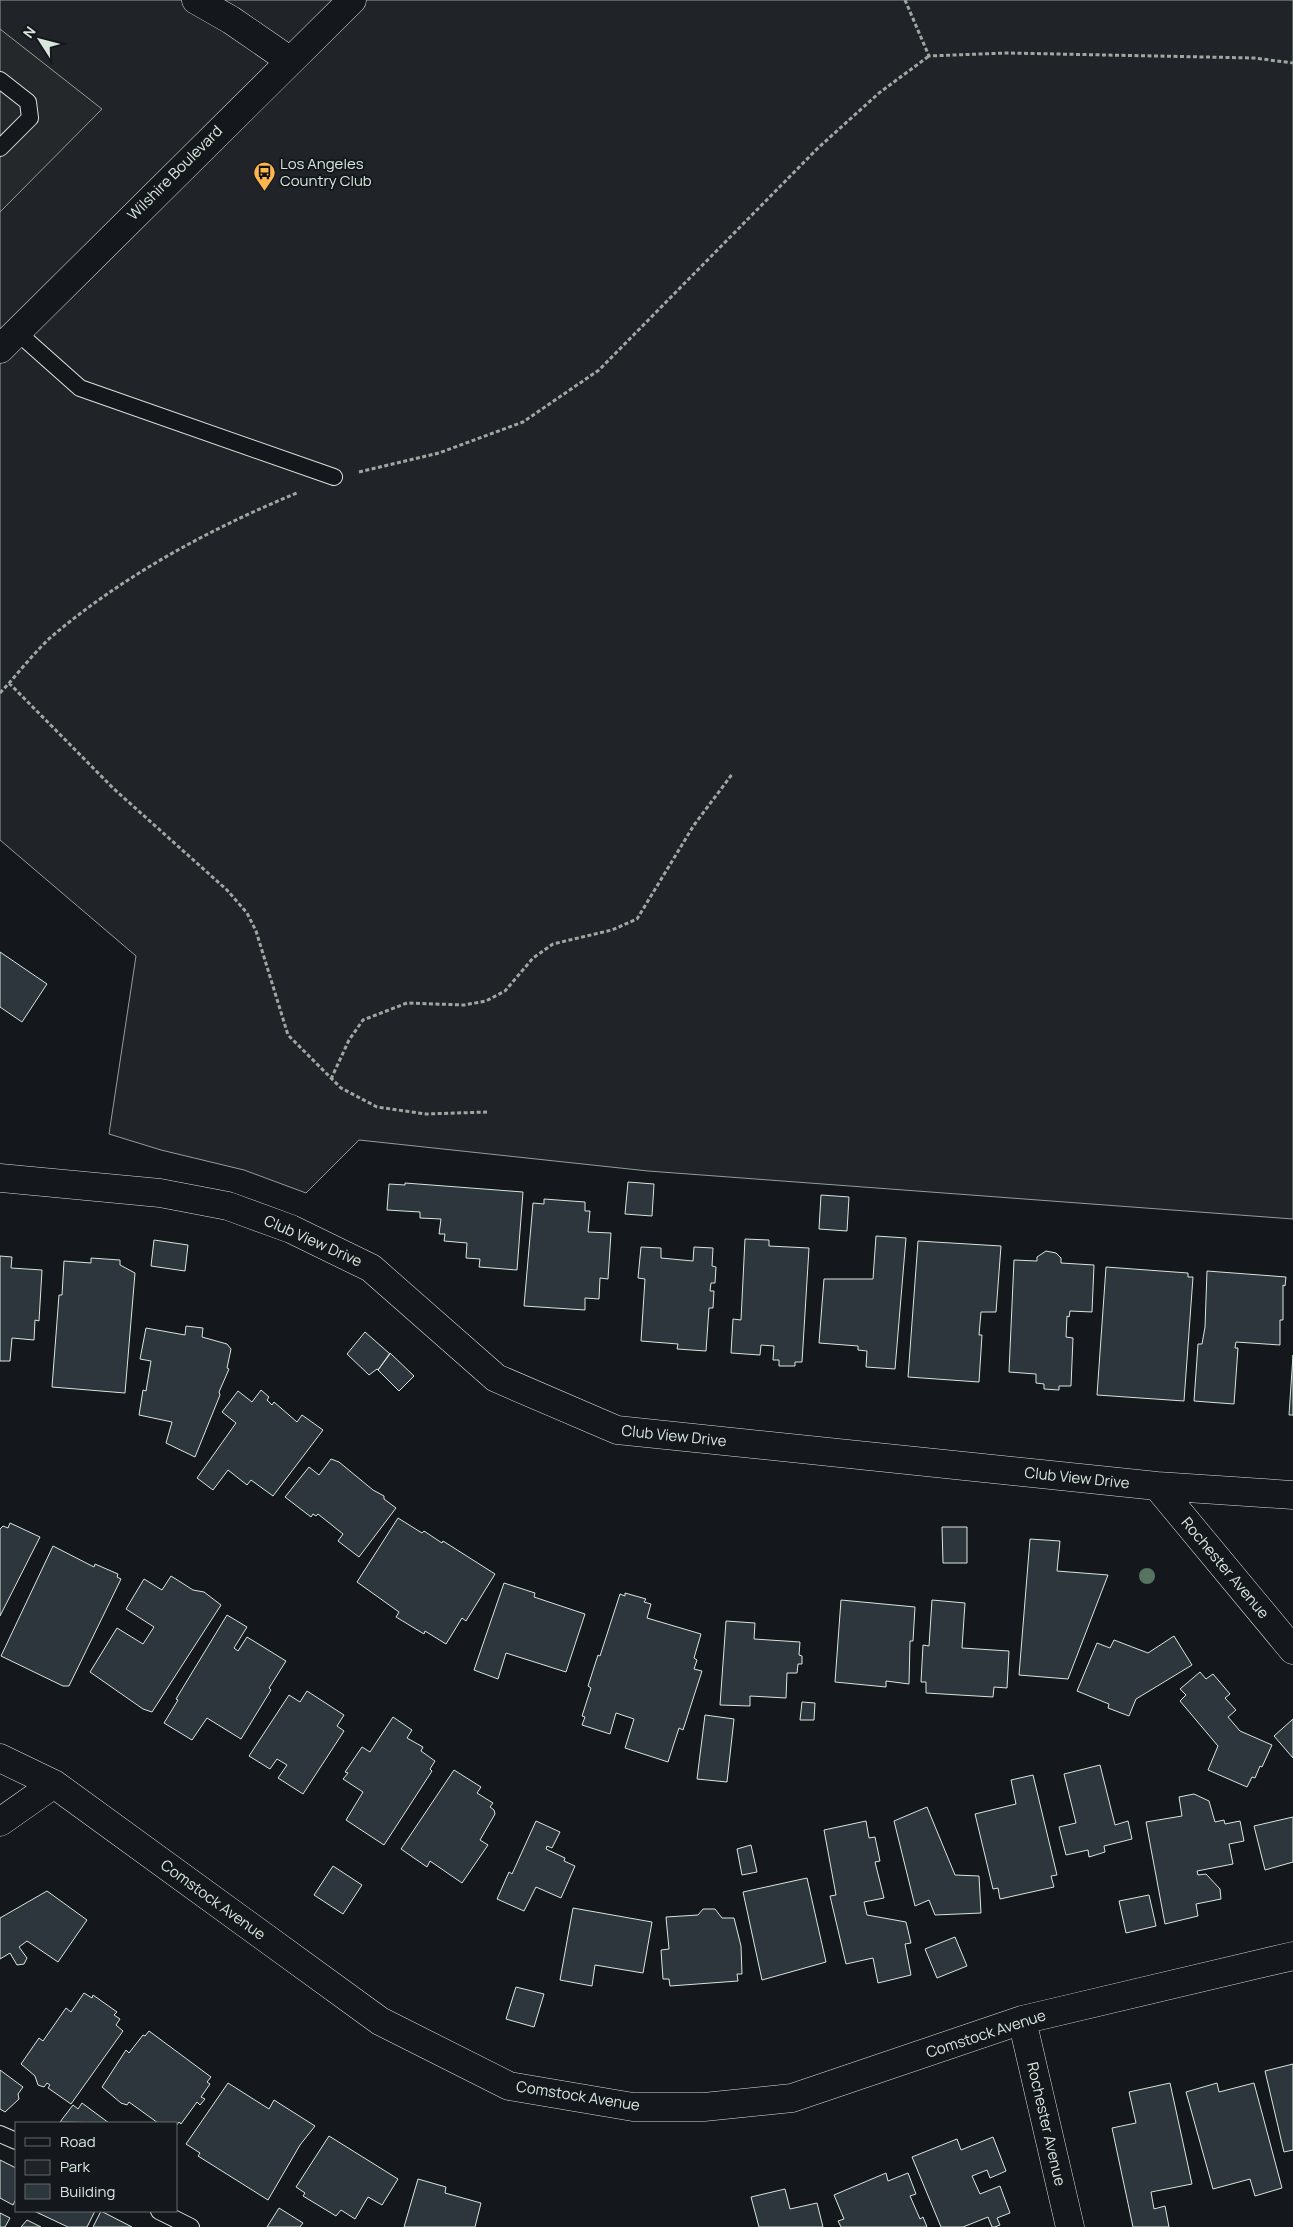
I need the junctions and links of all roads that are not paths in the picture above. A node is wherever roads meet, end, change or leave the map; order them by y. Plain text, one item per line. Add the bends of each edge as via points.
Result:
1 (196, 0) edge
2 (352, 0) edge
3 (289, 60) junction
4 (0, 80) edge
5 (0, 148) edge
6 (9, 341) edge
7 (334, 478) road end
8 (0, 1178) edge
9 (1157, 1486) junction
10 (1293, 1495) edge
11 (1293, 1650) edge
12 (0, 1758) edge
13 (54, 1784) junction
14 (0, 1822) edge
15 (1293, 1956) edge
16 (1022, 2020) junction
17 (0, 2134) edge
18 (15, 2141) edge
19 (161, 2212) edge
20 (192, 2227) edge
21 (1070, 2227) edge

1 - 3 street
2 - 3 street, Wilshire Boulevard
3 - 6 street, Wilshire Boulevard
4 - 5 lane via 28,102 30,118
6 - 7 lane via 80,388
8 - 9 street, Club View Drive via 160,1193 228,1206 292,1229 371,1268 496,1378 617,1430
9 - 10 street, Club View Drive
9 - 11 street, Rochester Avenue
12 - 13 street, Comstock Avenue
13 - 14 street
13 - 16 street, Comstock Avenue via 380,2021 509,2086 634,2107 704,2107 792,2098
15 - 16 street, Comstock Avenue
16 - 21 street, Rochester Avenue
17 - 18 lane
19 - 20 lane

